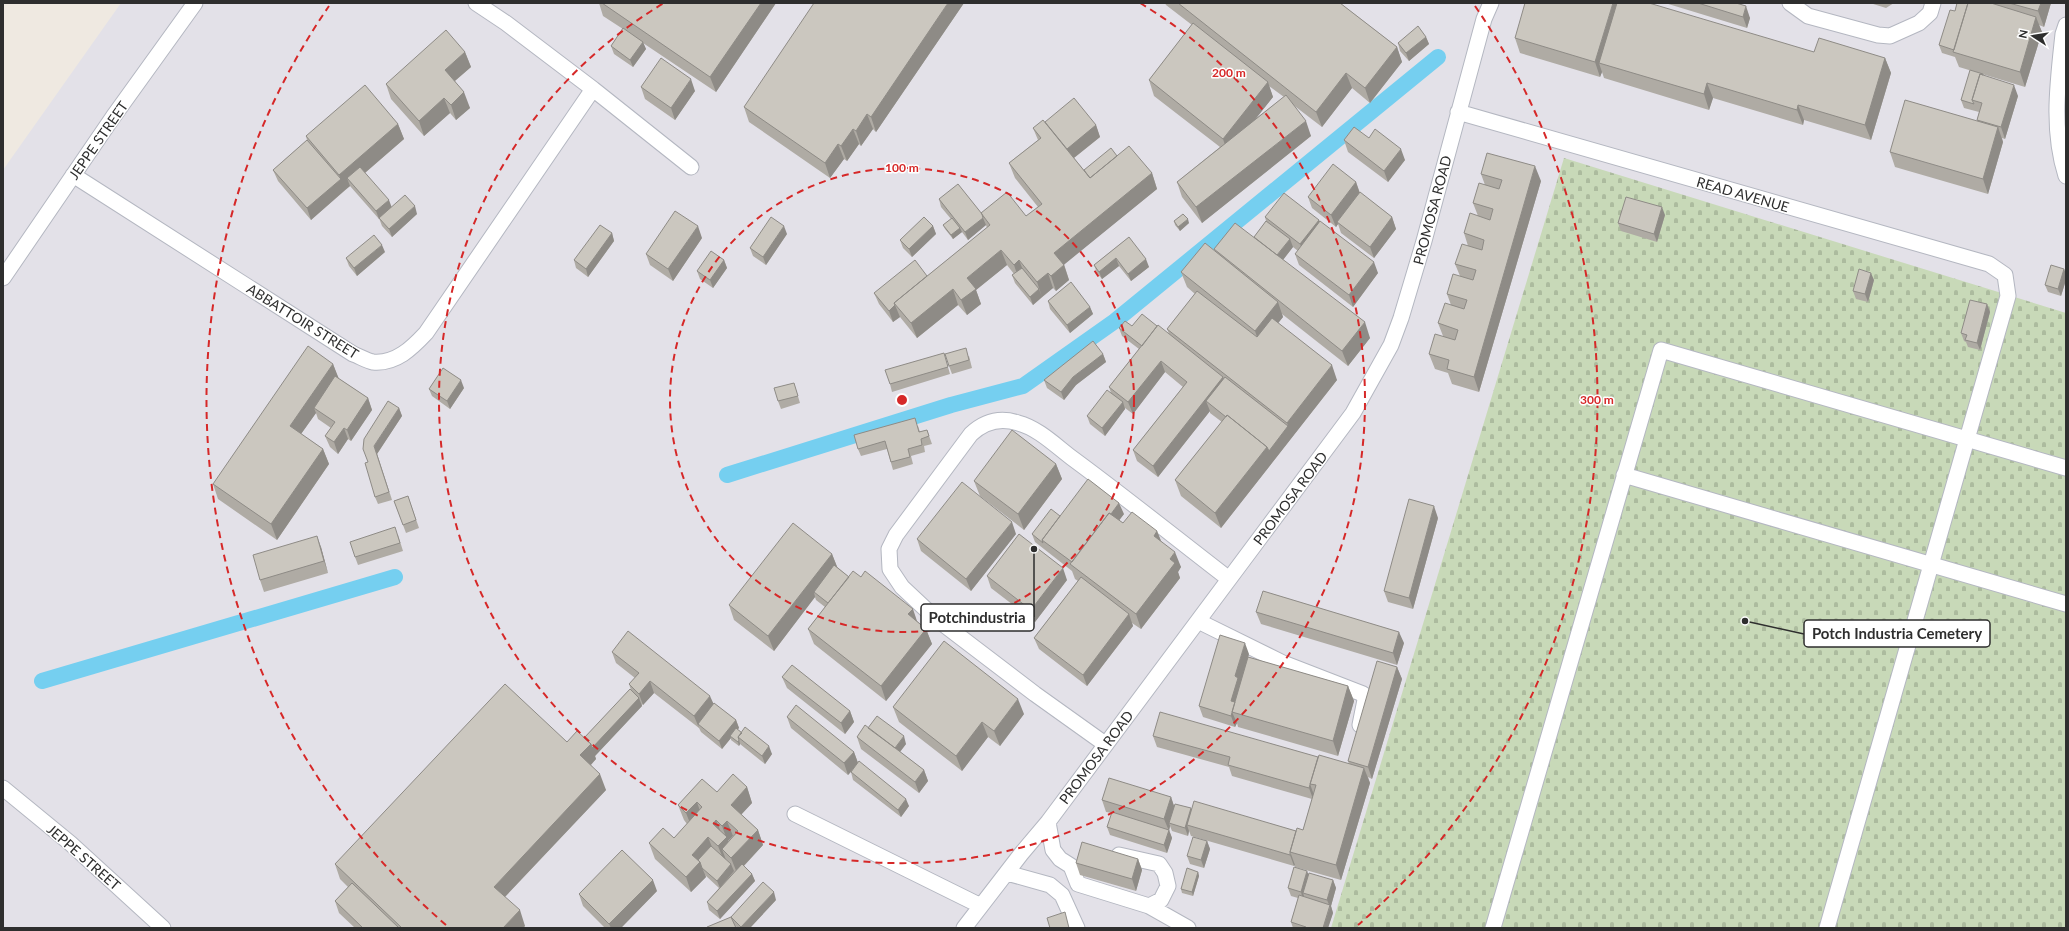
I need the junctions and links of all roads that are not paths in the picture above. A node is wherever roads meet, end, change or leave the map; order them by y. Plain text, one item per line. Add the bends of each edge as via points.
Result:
1 (195, 3) edge
2 (476, 3) edge
3 (1491, 3) edge
4 (1790, 3) edge
5 (1932, 3) edge
6 (2066, 25) edge
7 (593, 89) junction
8 (1458, 112) junction
9 (691, 167) dead end
10 (73, 175) junction
11 (2066, 176) edge
12 (3, 278) edge
13 (1967, 440) junction
14 (2066, 468) edge
15 (1624, 475) junction
16 (1931, 565) junction
17 (1229, 579) junction
18 (2066, 604) edge
19 (1198, 621) junction
20 (1360, 726) edge
21 (1105, 744) junction
22 (3, 788) edge
23 (795, 814) dead end
24 (1048, 822) junction
25 (1105, 851) edge
26 (1006, 872) junction
27 (981, 906) junction
28 (1149, 906) junction
29 (163, 928) edge
30 (964, 928) edge
31 (1077, 928) edge
32 (1188, 928) edge
33 (1493, 928) edge
34 (1827, 928) edge

1 - 10 street, JEPPE STREET
2 - 7 street
3 - 8 street, PROMOSA ROAD via 1484,19
4 - 5 street via 1808,16 1890,36 1919,23 1930,13
6 - 11 street via 2056,96 2060,156
7 - 9 street
7 - 10 street, ABBATTOIR STREET via 426,333 413,348 392,360 373,362 353,354
8 - 13 street, READ AVENUE via 1989,264 2005,276 2008,296
8 - 17 street, PROMOSA ROAD via 1424,241 1391,345 1353,413
10 - 12 street, JEPPE STREET
13 - 14 street
13 - 15 street via 1661,350
13 - 16 street
15 - 16 street
15 - 33 street
16 - 18 street
16 - 34 street
17 - 19 street, PROMOSA ROAD
17 - 21 street via 1081,464 1020,423 999,420 977,428 918,502 889,549 890,569 896,580 934,617
19 - 20 street via 1283,663 1363,694 1365,700
19 - 21 street, PROMOSA ROAD
21 - 24 street, PROMOSA ROAD
22 - 29 street, JEPPE STREET via 70,843
23 - 27 street
24 - 26 street, PROMOSA ROAD
24 - 28 street via 1053,850 1060,859 1075,860 1078,884
25 - 28 street via 1158,864 1165,873 1168,886 1161,900
26 - 27 street, PROMOSA ROAD
26 - 31 street via 1050,885 1062,895
27 - 30 street, PROMOSA ROAD
28 - 32 street

